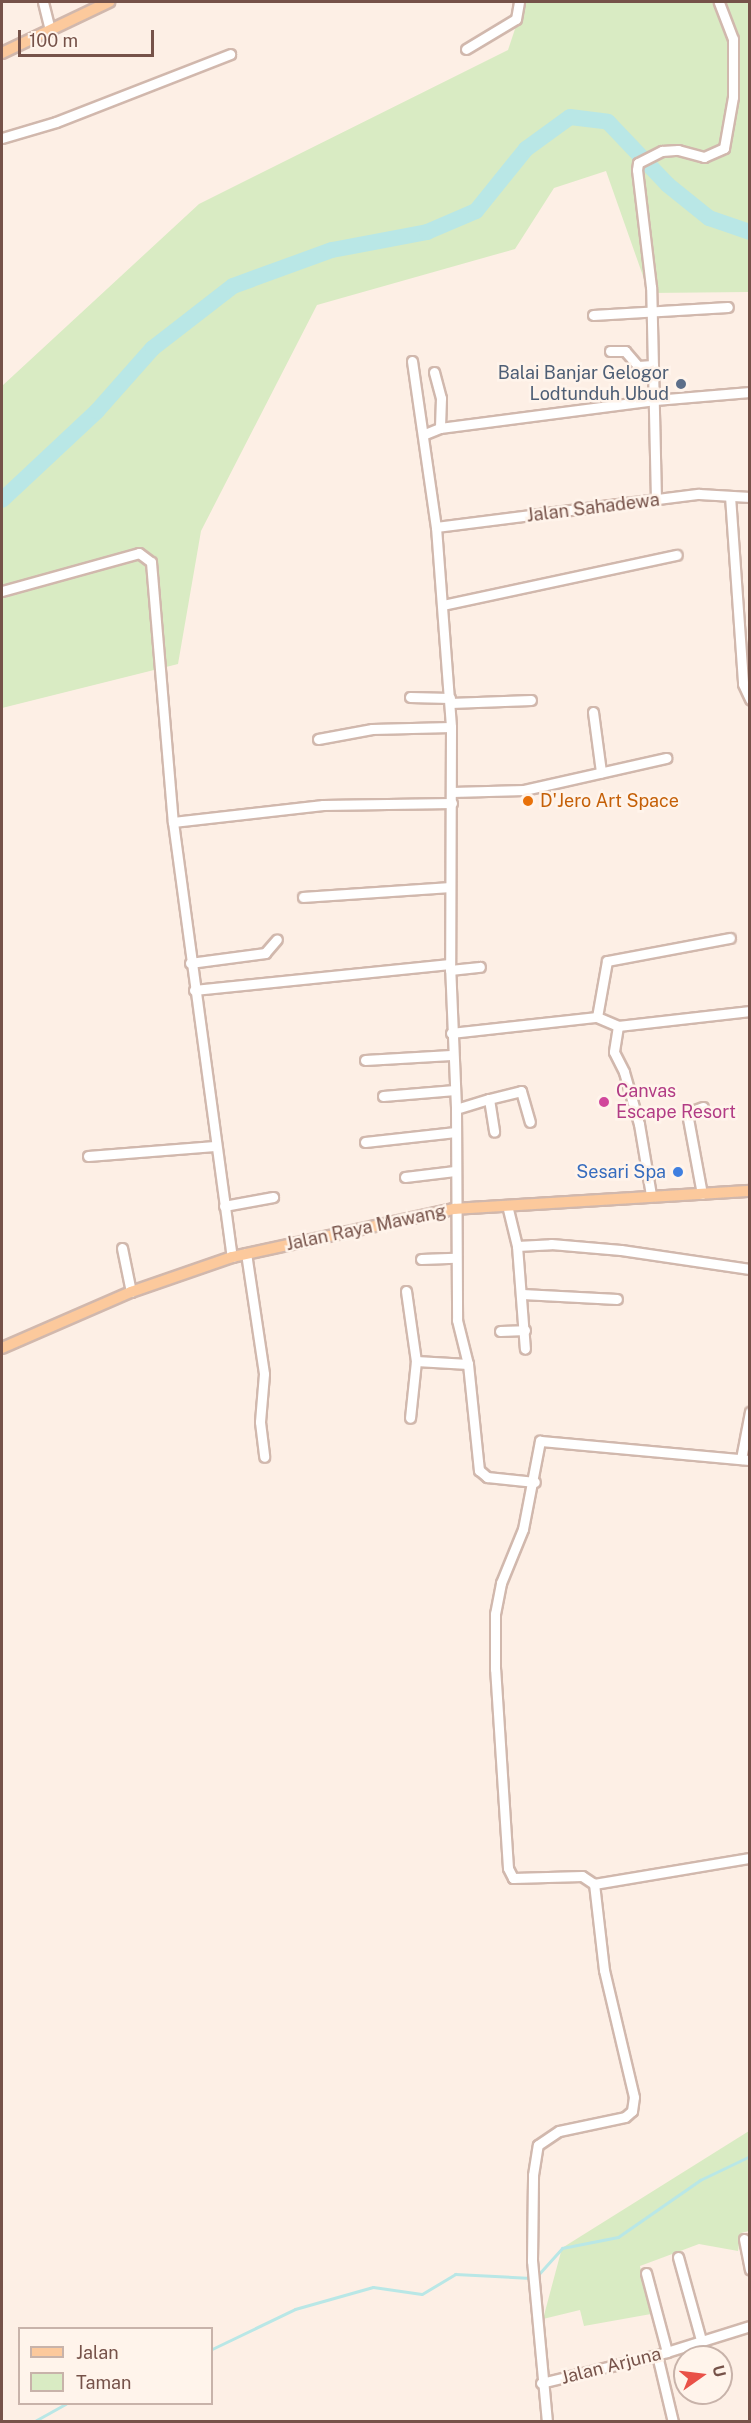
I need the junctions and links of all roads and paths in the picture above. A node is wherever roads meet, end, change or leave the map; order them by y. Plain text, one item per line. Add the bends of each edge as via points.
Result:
1 (44, 2) edge
2 (519, 2) edge
3 (718, 2) edge
4 (102, 3) edge
5 (50, 30) junction
6 (466, 49) dead end
7 (2, 53) edge
8 (230, 54) dead end
9 (2, 138) edge
10 (728, 307) dead end
11 (652, 309) junction
12 (593, 315) dead end
13 (610, 351) dead end
14 (412, 361) dead end
15 (654, 365) junction
16 (434, 372) dead end
17 (750, 392) edge
18 (655, 400) junction
19 (440, 428) junction
20 (425, 434) junction
21 (730, 496) junction
22 (750, 497) edge
23 (656, 500) junction
24 (436, 527) junction
25 (677, 555) dead end
26 (2, 591) edge
27 (443, 605) junction
28 (410, 697) dead end
29 (750, 699) edge
30 (531, 700) dead end
31 (450, 701) junction
32 (592, 712) dead end
33 (452, 727) junction
34 (318, 739) dead end
35 (666, 758) dead end
36 (601, 772) junction
37 (452, 792) junction
38 (452, 803) junction
39 (173, 822) junction
40 (450, 888) junction
41 (303, 897) dead end
42 (730, 938) dead end
43 (277, 939) dead end
44 (190, 963) junction
45 (450, 967) junction
46 (480, 967) dead end
47 (195, 990) junction
48 (750, 1011) edge
49 (597, 1017) junction
50 (618, 1026) junction
51 (451, 1033) junction
52 (451, 1054) junction
53 (365, 1060) dead end
54 (455, 1090) junction
55 (383, 1095) dead end
56 (489, 1099) junction
57 (703, 1107) dead end
58 (456, 1108) junction
59 (530, 1122) dead end
60 (455, 1132) junction
61 (494, 1132) dead end
62 (365, 1142) dead end
63 (215, 1146) junction
64 (88, 1155) dead end
65 (455, 1171) junction
66 (405, 1177) dead end
67 (750, 1191) edge
68 (702, 1194) junction
69 (651, 1195) junction
70 (273, 1197) dead end
71 (507, 1204) junction
72 (224, 1206) junction
73 (454, 1209) junction
74 (517, 1246) junction
75 (122, 1248) dead end
76 (246, 1253) junction
77 (232, 1257) junction
78 (421, 1258) dead end
79 (455, 1258) junction
80 (750, 1269) edge
81 (406, 1291) dead end
82 (131, 1292) junction
83 (522, 1294) junction
84 (617, 1299) dead end
85 (525, 1330) junction
86 (500, 1331) dead end
87 (2, 1348) edge
88 (525, 1350) dead end
89 (416, 1361) junction
90 (468, 1364) junction
91 (750, 1412) edge
92 (410, 1418) dead end
93 (264, 1457) dead end
94 (745, 1459) edge
95 (535, 1482) junction
96 (750, 1858) edge
97 (594, 1884) junction
98 (744, 2239) dead end
99 (678, 2257) dead end
100 (750, 2269) edge
101 (646, 2273) dead end
102 (750, 2326) edge
103 (701, 2340) junction
104 (662, 2354) junction
105 (542, 2383) junction
106 (548, 2421) edge
107 (673, 2421) edge

1 - 5 street
2 - 6 street via 516,19
3 - 11 street via 733,39 733,97 726,143 717,154 704,157 678,150 662,152 638,163
4 - 5 main road
5 - 7 main road
8 - 9 street via 56,122
10 - 11 street
11 - 12 street
11 - 15 street
13 - 15 street via 625,351 638,366
14 - 20 street
15 - 18 street
16 - 19 street via 441,398
17 - 18 street
18 - 19 street
18 - 23 street
19 - 20 street
20 - 24 street
21 - 22 street, Jalan Sahadewa
21 - 23 street, Jalan Sahadewa via 699,494
21 - 29 street via 743,684
23 - 24 street, Jalan Sahadewa
24 - 27 street
25 - 27 street
26 - 39 street via 130,555 144,554 149,559 164,676
27 - 31 street
28 - 31 street
30 - 31 street
31 - 33 street
32 - 36 street
33 - 34 street via 372,729
33 - 37 street
35 - 36 street
36 - 37 street via 524,790
37 - 38 street
38 - 39 street via 323,805
38 - 40 street
39 - 44 street
40 - 41 street
40 - 45 street
42 - 49 street via 607,961
43 - 44 street via 265,952
44 - 47 street
45 - 46 street
45 - 47 street
45 - 51 street
47 - 63 street
48 - 50 street
49 - 50 street
49 - 51 street
50 - 69 street via 614,1052 639,1124
51 - 52 street
52 - 53 street
52 - 54 street
54 - 55 street
54 - 58 street
56 - 58 street
56 - 59 street via 521,1090
56 - 61 street
57 - 68 street via 687,1113
58 - 60 street
60 - 62 street
60 - 65 street
63 - 64 street
63 - 72 street
65 - 66 street
65 - 73 street
67 - 68 main road, Jalan Raya Mawang
68 - 69 main road, Jalan Raya Mawang
69 - 71 main road, Jalan Raya Mawang
70 - 72 street
71 - 73 main road, Jalan Raya Mawang
71 - 74 street
72 - 77 street
73 - 76 main road, Jalan Raya Mawang
73 - 79 street
74 - 80 street via 551,1244 621,1250
74 - 83 street
75 - 82 street
76 - 77 main road, Jalan Raya Mawang
76 - 93 street via 264,1374 260,1422
77 - 82 main road, Jalan Raya Mawang
78 - 79 street
79 - 90 street via 457,1320
81 - 89 street
82 - 87 main road, Jalan Raya Mawang
83 - 84 street
83 - 85 street
85 - 86 street
85 - 88 street
89 - 90 street
89 - 92 street
90 - 95 street via 479,1470 487,1477
91 - 94 street
94 - 95 street via 540,1441
95 - 97 street via 523,1529 501,1583 495,1614 508,1868 513,1878 582,1876
96 - 97 street
97 - 105 street via 604,1970 634,2097 632,2111 625,2117 559,2131 538,2145 533,2175 532,2261
98 - 100 street
99 - 103 street
101 - 104 street
102 - 103 street, Jalan Arjuna
103 - 104 street, Jalan Arjuna
104 - 105 street, Jalan Arjuna
104 - 107 street
105 - 106 street

